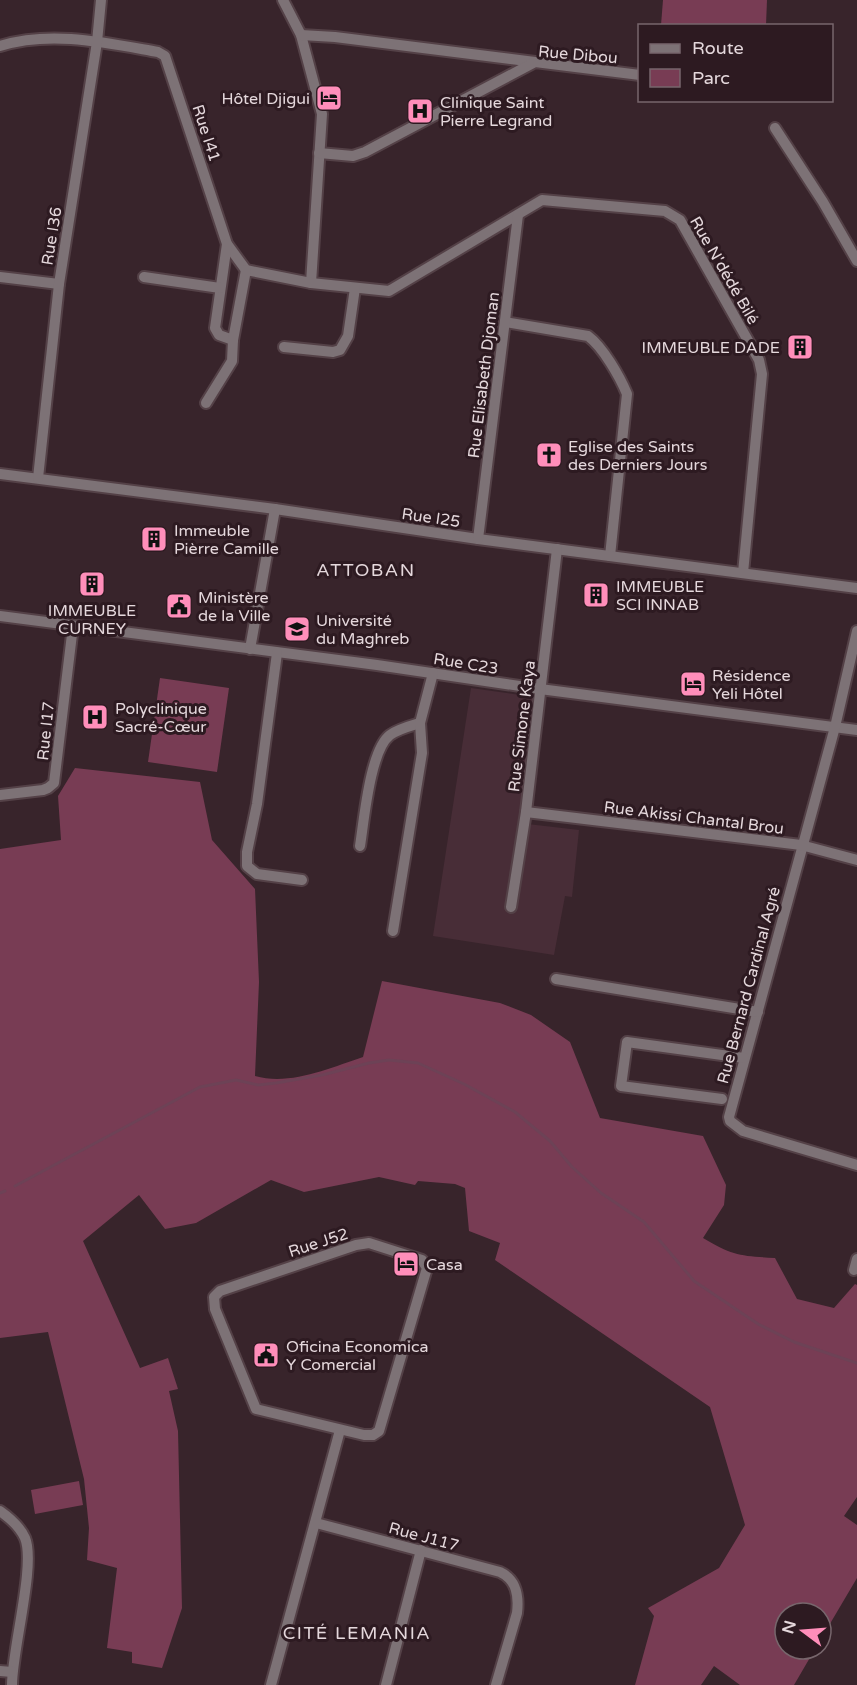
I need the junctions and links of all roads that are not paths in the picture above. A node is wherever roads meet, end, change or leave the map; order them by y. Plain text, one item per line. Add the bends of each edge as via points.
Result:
1 (101, 0) edge
2 (283, 0) edge
3 (301, 35) junction
4 (98, 42) junction
5 (0, 46) edge
6 (535, 62) junction
7 (638, 75) edge
8 (775, 128) dead end
9 (319, 153) junction
10 (518, 215) junction
11 (226, 244) junction
12 (857, 261) edge
13 (246, 270) junction
14 (0, 277) edge
15 (144, 277) dead end
16 (311, 283) junction
17 (59, 284) junction
18 (220, 288) junction
19 (356, 288) junction
20 (505, 322) junction
21 (233, 340) junction
22 (284, 347) dead end
23 (206, 403) dead end
24 (0, 474) edge
25 (39, 478) junction
26 (275, 509) junction
27 (478, 539) junction
28 (557, 549) junction
29 (610, 556) junction
30 (743, 573) junction
31 (857, 588) edge
32 (0, 616) edge
33 (73, 627) junction
34 (857, 631) edge
35 (250, 649) junction
36 (277, 653) junction
37 (433, 673) junction
38 (540, 689) junction
39 (420, 723) junction
40 (835, 727) junction
41 (857, 730) edge
42 (0, 795) edge
43 (526, 812) junction
44 (801, 845) junction
45 (360, 846) dead end
46 (857, 860) edge
47 (302, 880) dead end
48 (511, 907) dead end
49 (393, 931) dead end
50 (556, 978) dead end
51 (758, 1012) junction
52 (744, 1058) junction
53 (722, 1099) dead end
54 (857, 1166) edge
55 (340, 1430) junction
56 (0, 1511) edge
57 (316, 1523) junction
58 (421, 1550) junction
59 (0, 1671) edge
60 (12, 1672) junction
61 (12, 1685) edge
62 (271, 1685) edge
63 (386, 1685) edge
64 (496, 1685) edge

1 - 4 street, Rue I36
2 - 3 street
3 - 6 street
3 - 9 street via 322,114
4 - 5 street, Rue I41 via 37,38
4 - 11 street, Rue I41 via 165,56
4 - 17 street, Rue I36
6 - 7 street, Rue Dibou
6 - 9 street, Rue Dibou via 364,152 353,156
8 - 12 street
9 - 16 street
10 - 19 street, Rue N'dédé Bilé via 389,291
10 - 20 street, Rue Elisabeth Djoman
10 - 30 street, Rue N'dédé Bilé via 542,200 665,212 680,220 759,360 762,374
11 - 13 street, Rue I41
11 - 18 street
13 - 16 street
13 - 21 street
14 - 17 street
15 - 18 street
16 - 19 street
17 - 25 street, Rue I36
18 - 21 street via 214,328 219,335
19 - 22 street via 348,336 340,350
20 - 27 street, Rue Elisabeth Djoman
20 - 29 street via 588,336 624,386 627,394
21 - 23 street via 232,361
24 - 25 street, Rue I25
25 - 26 street, Rue I25
26 - 27 street, Rue I25
26 - 35 street
27 - 28 street, Rue I25
28 - 29 street, Rue I25
28 - 38 street, Rue Simone Kaya
29 - 30 street, Rue I25
30 - 31 street, Rue I25
32 - 33 street, Rue C23
33 - 35 street, Rue C23
33 - 42 street, Rue I17 via 54,783 43,790
34 - 40 street, Rue Bernard Cardinal Agré
35 - 36 street, Rue C23
36 - 37 street, Rue C23
36 - 47 street via 246,861 256,874
37 - 38 street, Rue C23
37 - 39 street
38 - 40 street, Rue C23
38 - 43 street, Rue Simone Kaya
39 - 45 street via 396,731 381,744 370,782
39 - 49 street via 422,753
40 - 41 street, Rue C23
40 - 44 street, Rue Bernard Cardinal Agré
43 - 44 street, Rue Akissi Chantal Brou
43 - 48 street, Rue Simone Kaya
44 - 46 street, Rue Akissi Chantal Brou
44 - 51 street, Rue Bernard Cardinal Agré
50 - 51 street
51 - 52 street, Rue Bernard Cardinal Agré
52 - 53 street via 627,1042 621,1086
52 - 54 street, Rue Bernard Cardinal Agré via 729,1117 735,1126
55 - 55 street, Rue J52 via 254,1407 215,1309 214,1297 220,1291 369,1243 422,1260 426,1275 379,1431 369,1436
55 - 57 street
56 - 60 street via 17,1526 25,1539 28,1556
57 - 58 street, Rue J117
57 - 62 street
58 - 63 street
58 - 64 street, Rue J117 via 500,1572 512,1579 517,1613
59 - 60 street
60 - 61 street

